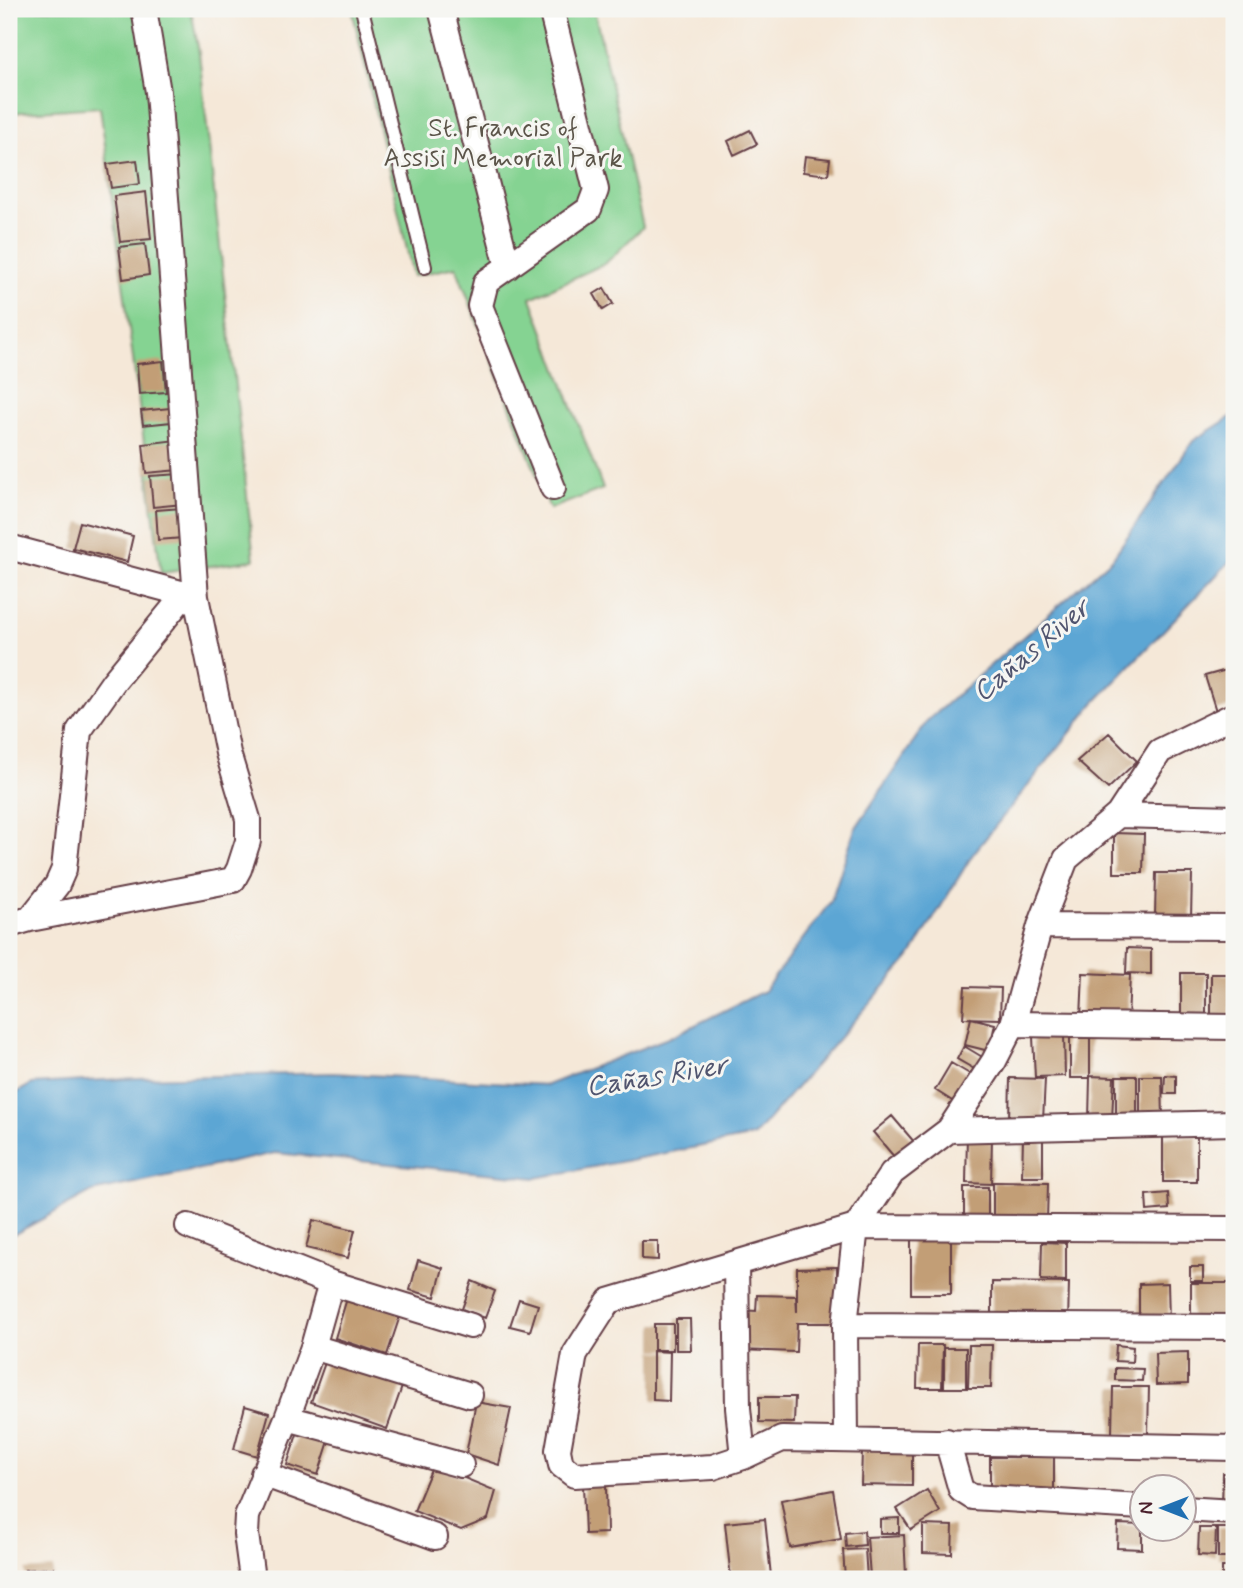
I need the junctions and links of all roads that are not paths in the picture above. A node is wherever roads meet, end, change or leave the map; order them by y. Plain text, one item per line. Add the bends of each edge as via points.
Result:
1 (144, 9) edge
2 (362, 9) edge
3 (441, 9) edge
4 (551, 9) edge
5 (425, 267) dead end
6 (508, 267) junction
7 (553, 488) dead end
8 (9, 547) edge
9 (191, 595) junction
10 (1234, 715) edge
11 (1118, 815) junction
12 (1234, 817) edge
13 (19, 922) edge
14 (1040, 926) junction
15 (1234, 927) edge
16 (1013, 1024) junction
17 (1234, 1027) edge
18 (1234, 1123) edge
19 (949, 1130) junction
20 (188, 1226) dead end
21 (856, 1227) junction
22 (1234, 1229) edge
23 (736, 1263) junction
24 (331, 1283) junction
25 (845, 1325) junction
26 (471, 1326) dead end
27 (1234, 1327) edge
28 (313, 1346) junction
29 (470, 1395) dead end
30 (287, 1418) junction
31 (846, 1438) junction
32 (947, 1441) junction
33 (1234, 1448) edge
34 (743, 1458) junction
35 (461, 1465) dead end
36 (263, 1474) junction
37 (1128, 1506) edge
38 (1198, 1510) edge
39 (1234, 1512) edge
40 (435, 1536) dead end
41 (252, 1579) edge

1 - 9 street via 158,92
2 - 5 lane
3 - 6 street
4 - 6 street via 596,190 589,209
6 - 7 street via 486,282 480,306
8 - 9 street
9 - 13 street via 114,681 79,731 64,869 57,885
9 - 13 street via 248,819 248,841 239,869 233,880
10 - 11 street via 1160,751
11 - 12 street
11 - 14 street via 1066,859
14 - 15 street
14 - 16 street
16 - 17 street
16 - 19 street via 995,1061
18 - 19 street
19 - 21 street via 892,1173
20 - 24 street
21 - 22 street
21 - 23 street
21 - 25 street
23 - 34 street
23 - 34 street via 609,1301 575,1354 558,1450 561,1465 574,1475 713,1467
24 - 26 street
24 - 28 street
25 - 27 street
25 - 31 street
28 - 29 street
28 - 30 street
30 - 35 street
30 - 36 street
31 - 32 street
31 - 34 street via 782,1439
32 - 33 street
32 - 37 street via 961,1490 972,1497
36 - 40 street
36 - 41 street via 247,1516
38 - 39 street

